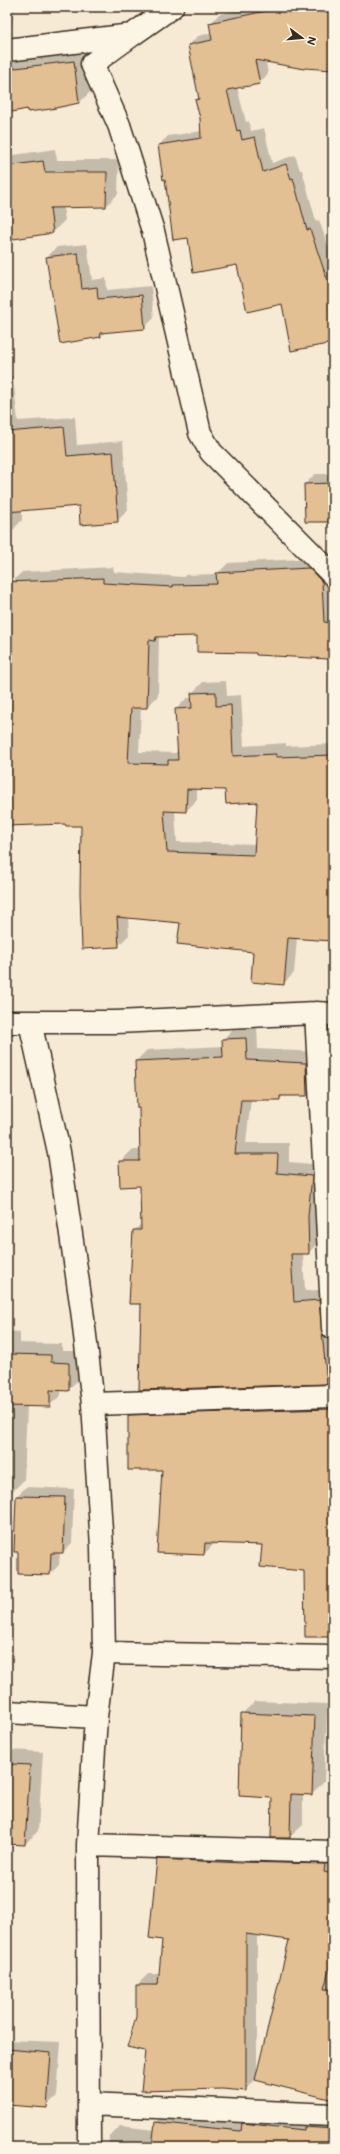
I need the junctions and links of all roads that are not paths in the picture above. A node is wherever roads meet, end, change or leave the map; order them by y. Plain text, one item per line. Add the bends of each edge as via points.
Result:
1 (172, 7) edge
2 (132, 35) junction
3 (7, 50) edge
4 (333, 575) edge
5 (324, 1014) edge
6 (7, 1022) edge
7 (30, 1022) junction
8 (333, 1328) edge
9 (333, 1396) edge
10 (93, 1404) junction
11 (104, 1654) junction
12 (333, 1657) edge
13 (7, 1712) edge
14 (96, 1717) junction
15 (88, 1845) junction
16 (333, 1852) edge
17 (89, 2104) junction
18 (333, 2115) edge
19 (90, 2147) edge

1 - 2 street
2 - 3 street
2 - 4 street via 92,64 119,125 152,231 200,433 211,452
5 - 7 street via 116,1022
5 - 8 street
6 - 7 street
7 - 10 street via 59,1152
9 - 10 street
10 - 11 street via 102,1547
11 - 12 street
11 - 14 street
13 - 14 street
14 - 15 street
15 - 16 street
15 - 17 street
17 - 18 street
17 - 19 street

